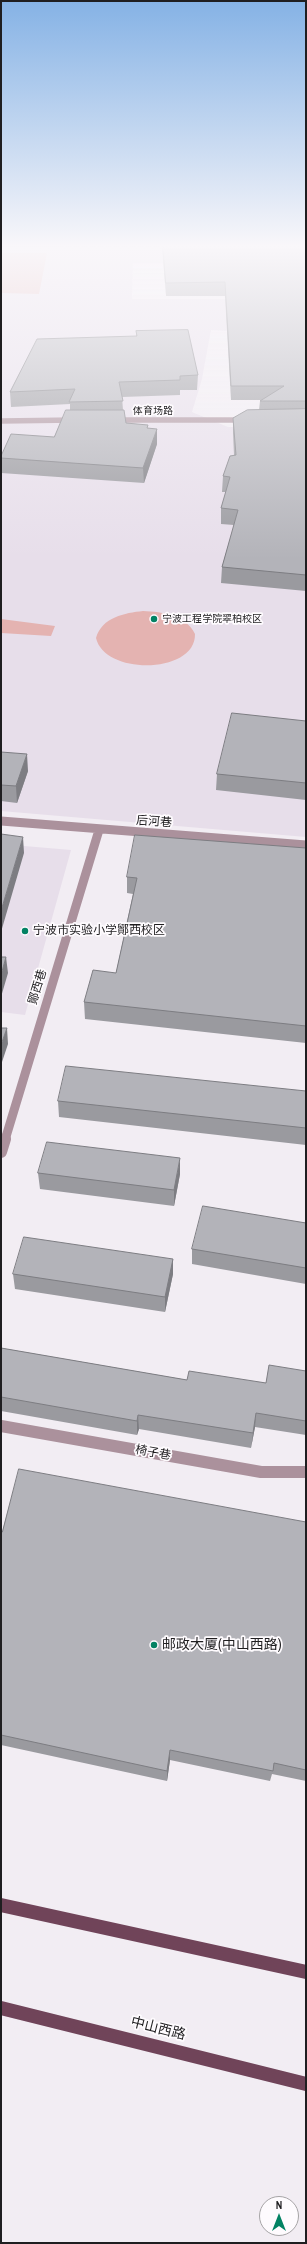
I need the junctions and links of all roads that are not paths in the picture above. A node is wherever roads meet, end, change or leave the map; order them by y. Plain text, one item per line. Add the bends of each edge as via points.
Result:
1 (85, 420) edge
2 (107, 420) edge
3 (254, 420) edge
4 (1, 421) edge
5 (1, 821) edge
6 (99, 830) junction
7 (306, 845) edge
8 (1, 1152) edge
9 (1, 1426) edge
10 (306, 1472) edge
11 (1, 1905) edge
12 (306, 1972) edge
13 (1, 2008) edge
14 (306, 2084) edge

1 - 4 street
2 - 3 street, 体育场路
5 - 6 street, 后河巷
6 - 7 street, 后河巷
6 - 8 street, 鄮西巷
9 - 10 street, 椅子巷 via 261,1472
11 - 12 main road
13 - 14 main road, 中山西路

